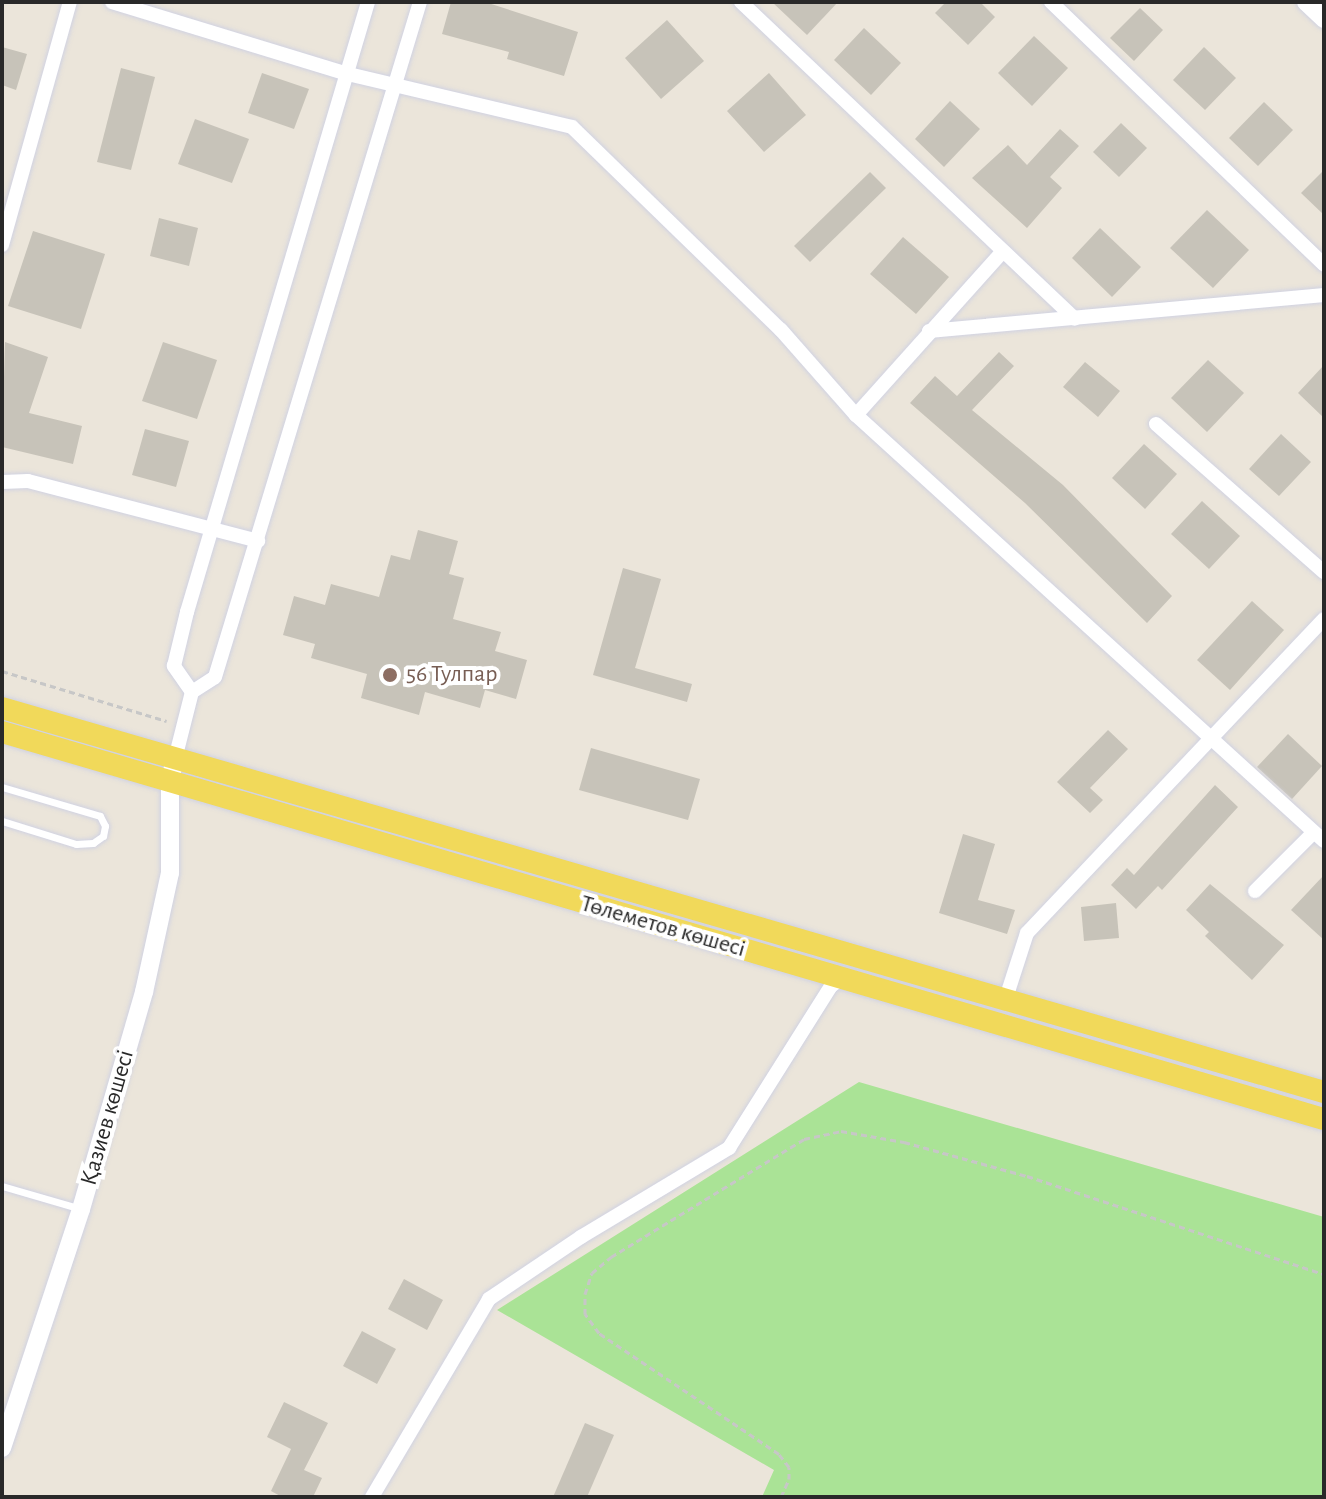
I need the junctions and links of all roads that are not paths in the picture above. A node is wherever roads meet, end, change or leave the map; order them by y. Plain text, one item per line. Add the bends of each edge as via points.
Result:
1 (70, 2) edge
2 (112, 2) edge
3 (368, 2) edge
4 (420, 2) edge
5 (741, 2) edge
6 (1051, 2) edge
7 (1306, 2) edge
8 (1324, 19) edge
9 (348, 74) junction
10 (396, 85) junction
11 (2, 245) edge
12 (1003, 251) junction
13 (1324, 265) edge
14 (1324, 295) edge
15 (1075, 319) junction
16 (929, 331) junction
17 (856, 415) junction
18 (1156, 424) dead end
19 (2, 482) edge
20 (213, 528) junction
21 (258, 541) junction
22 (1324, 572) edge
23 (1324, 619) edge
24 (192, 692) junction
25 (2, 708) edge
26 (2, 732) edge
27 (1211, 738) junction
28 (173, 769) junction
29 (2, 787) edge
30 (2, 821) edge
31 (1319, 837) edge
32 (516, 857) junction
33 (514, 883) junction
34 (1255, 891) dead end
35 (841, 979) junction
36 (1006, 998) junction
37 (1324, 1092) edge
38 (1324, 1119) edge
39 (2, 1186) edge
40 (81, 1209) junction
41 (2, 1448) edge
42 (372, 1497) edge

1 - 11 street
2 - 9 street
3 - 9 street
4 - 10 street
5 - 12 street
6 - 13 street
7 - 8 street
9 - 10 street
9 - 20 street
10 - 17 street via 572,127 781,330
10 - 21 street
12 - 15 street
12 - 16 street
14 - 15 street
15 - 16 street
16 - 17 street
17 - 27 street
18 - 22 street
19 - 20 street via 28,481
20 - 21 street
20 - 24 street via 174,666
21 - 24 street via 215,677
23 - 27 street
24 - 28 street
25 - 28 main road, Төлеметов көшесі
26 - 28 main road, Төлеметов көшесі
27 - 31 street
27 - 36 street via 1027,933
28 - 32 main road, Төлеметов көшесі
28 - 33 main road, Төлеметов көшесі
28 - 40 street, Қазиев көшесі via 170,873 163,913
29 - 30 lane via 100,816 105,826 103,836 93,843 76,844
31 - 34 street
32 - 33 main road
32 - 36 main road, Төлеметов көшесі
33 - 35 main road, Төлеметов көшесі
35 - 38 main road, Төлеметов көшесі
35 - 42 street via 831,986 729,1148 489,1299
36 - 37 main road, Төлеметов көшесі
39 - 40 lane
40 - 41 street, Қазиев көшесі

